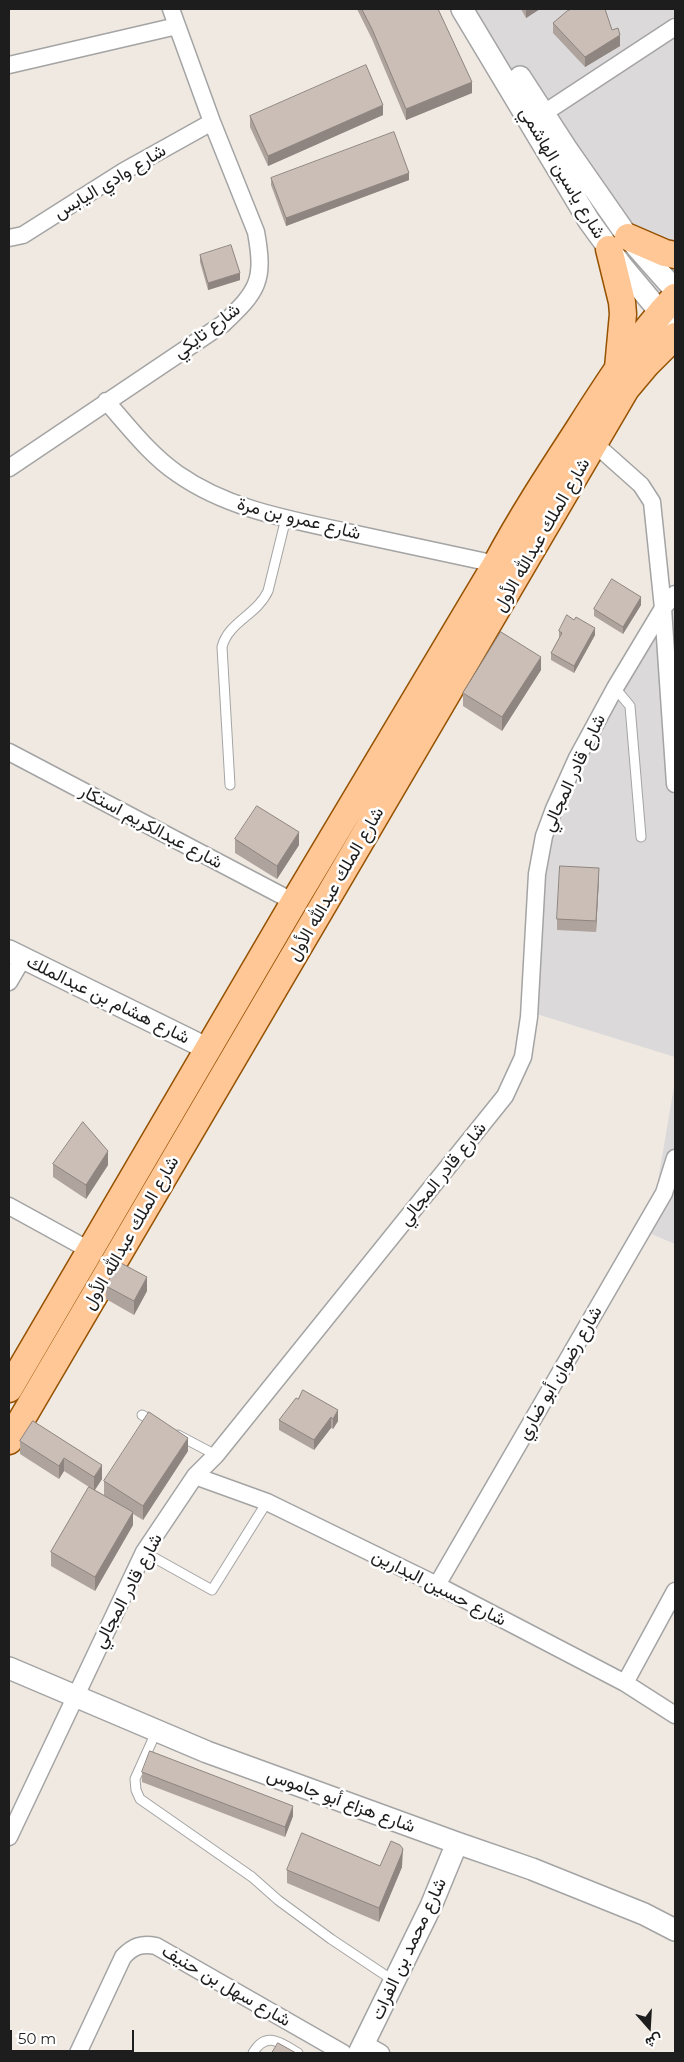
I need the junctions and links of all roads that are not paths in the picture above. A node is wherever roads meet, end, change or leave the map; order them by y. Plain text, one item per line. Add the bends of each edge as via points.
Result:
1 (171, 9) edge
2 (462, 9) edge
3 (478, 9) edge
4 (177, 26) junction
5 (675, 27) edge
6 (9, 65) edge
7 (537, 118) junction
8 (212, 122) junction
9 (9, 238) edge
10 (618, 243) junction
11 (675, 255) edge
12 (675, 290) edge
13 (670, 312) edge
14 (675, 336) edge
15 (618, 368) junction
16 (106, 401) junction
17 (595, 444) junction
18 (9, 468) edge
19 (286, 518) junction
20 (496, 564) junction
21 (675, 594) edge
22 (663, 608) junction
23 (615, 688) junction
24 (9, 752) edge
25 (230, 784) dead end
26 (675, 784) edge
27 (641, 837) dead end
28 (294, 902) junction
29 (16, 954) edge
30 (9, 982) edge
31 (208, 1049) junction
32 (675, 1158) edge
33 (9, 1206) edge
34 (91, 1251) junction
35 (9, 1389) edge
36 (142, 1415) dead end
37 (9, 1441) edge
38 (216, 1455) junction
39 (195, 1476) junction
40 (267, 1502) junction
41 (144, 1552) junction
42 (437, 1586) junction
43 (675, 1591) edge
44 (9, 1668) edge
45 (625, 1683) junction
46 (75, 1694) junction
47 (675, 1715) edge
48 (157, 1730) junction
49 (9, 1836) edge
50 (457, 1843) junction
51 (675, 1930) edge
52 (394, 1981) junction
53 (368, 2050) edge
54 (78, 2053) edge
55 (253, 2053) edge
56 (298, 2053) edge
57 (343, 2053) edge

1 - 4 street, شارع تايكي
2 - 7 street, شارع ياسين الهاشمي
3 - 7 street, شارع ياسين الهاشمي
4 - 6 street
4 - 8 street, شارع تايكي
5 - 7 street
7 - 10 street, شارع ياسين الهاشمي via 589,221
8 - 9 street, شارع وادي اليابس via 124,171 23,235
8 - 16 street, شارع تايكي via 256,232 260,272 256,287 246,302 223,324
10 - 11 main road
10 - 12 street, شارع ياسين الهاشمي
10 - 13 street, شارع ياسين الهاشمي
10 - 15 main road via 623,314
13 - 15 main road, شارع الملك عبدالله الأول
14 - 17 main road, شارع الملك عبدالله الأول via 626,389
15 - 20 main road, شارع الملك عبدالله الأول via 519,521
16 - 18 street, شارع تايكي
16 - 19 street, شارع عمرو بن مرة via 158,459 178,474 222,498
17 - 22 street via 641,485 652,502
17 - 37 main road, شارع الملك عبدالله الأول
19 - 20 street, شارع عمرو بن مرة
19 - 25 lane via 264,601 226,634 222,646
20 - 28 main road, شارع الملك عبدالله الأول
21 - 22 street, شارع قادر المجالي
22 - 23 street, شارع قادر المجالي
22 - 26 street
23 - 27 lane via 630,706
23 - 38 street, شارع قادر المجالي via 577,758 544,836 537,874 529,1017 523,1056 506,1096
24 - 28 street, شارع عبدالكريم استكار
28 - 31 main road, شارع الملك عبدالله الأول
29 - 30 street
29 - 31 street, شارع هشام بن عبدالملك
31 - 34 main road, شارع الملك عبدالله الأول
32 - 42 street, شارع رضوان أبو ضاري via 664,1193
33 - 34 street
34 - 35 main road, شارع الملك عبدالله الأول
36 - 38 lane
38 - 39 street, شارع قادر المجالي
39 - 40 street, شارع حسين البدارين
39 - 41 street, شارع قادر المجالي
40 - 41 lane via 212,1590
40 - 42 street, شارع حسين البدارين
41 - 46 street, شارع قادر المجالي
42 - 45 street, شارع حسين البدارين
43 - 45 street
44 - 46 street, شارع هزاع أبو جاموس
45 - 47 street, شارع حسين البدارين
46 - 48 street, شارع هزاع أبو جاموس
46 - 49 street, شارع قادر المجالي
48 - 50 street, شارع هزاع أبو جاموس via 207,1752
48 - 52 lane via 135,1779 140,1799 331,1939
50 - 51 street, شارع هزاع أبو جاموس via 532,1868
50 - 52 street, شارع محمد بن الفرات via 431,1906
52 - 53 street, شارع محمد بن الفرات
54 - 57 street, شارع سهل بن حنيف via 123,1957 129,1950 146,1944 156,1946
55 - 56 lane via 267,2040 278,2041

